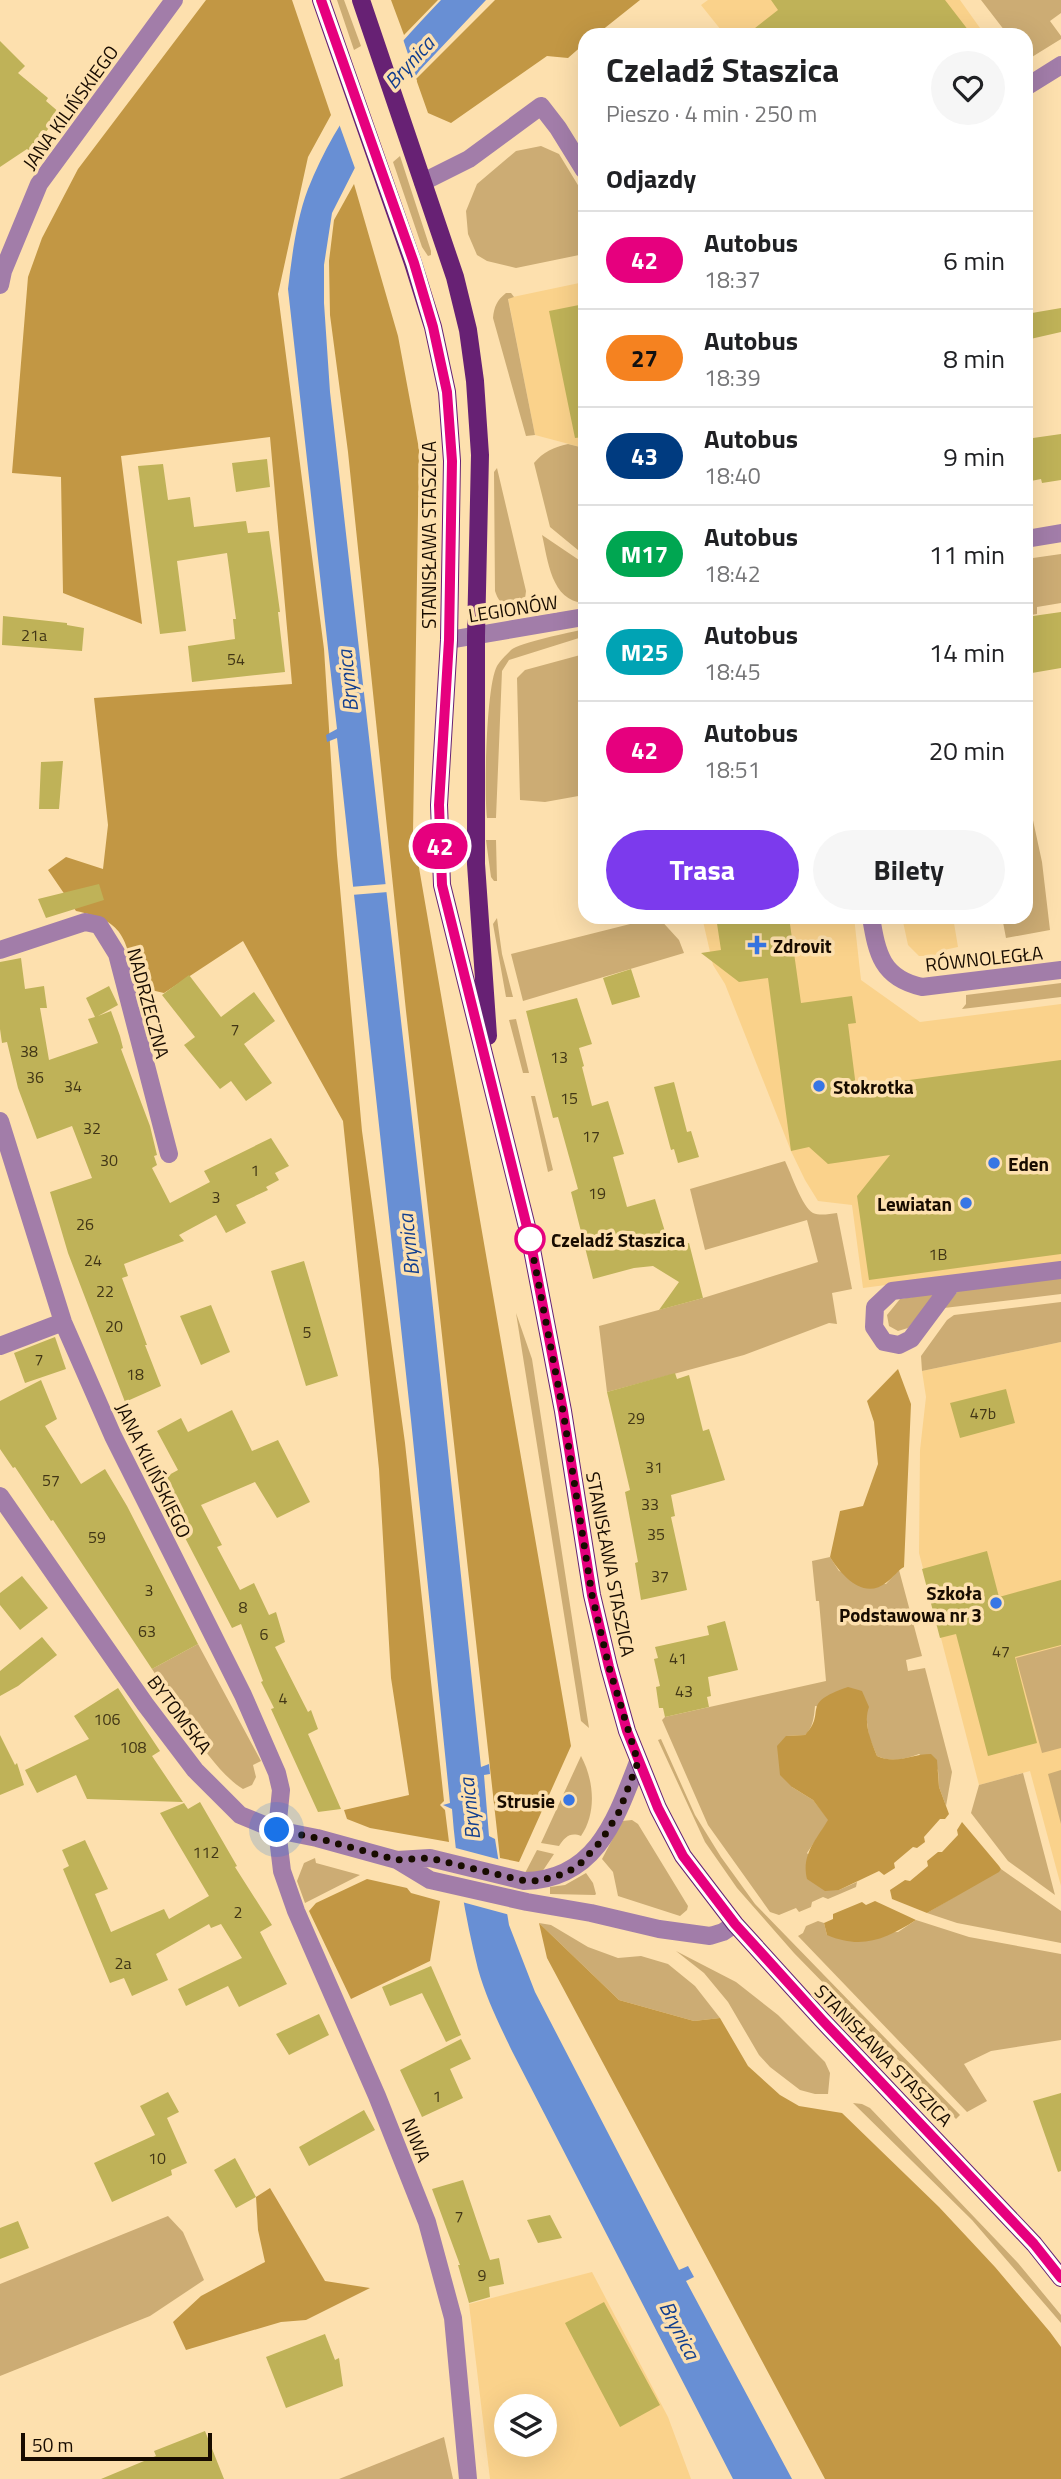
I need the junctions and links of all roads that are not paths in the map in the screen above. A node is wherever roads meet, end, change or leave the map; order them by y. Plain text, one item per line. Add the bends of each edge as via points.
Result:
1 (174, 0) edge
2 (321, 0) edge
3 (361, 0) edge
4 (1061, 65) edge
5 (1033, 82) edge
6 (578, 160) edge
7 (423, 182) junction
8 (0, 285) edge
9 (1061, 533) edge
10 (1033, 538) edge
11 (578, 618) edge
12 (476, 636) junction
13 (449, 640) junction
14 (873, 924) edge
15 (0, 950) edge
16 (1061, 970) edge
17 (491, 1085) junction
18 (0, 1121) edge
19 (169, 1154) dead end
20 (1061, 1270) edge
21 (952, 1284) dead end
22 (63, 1322) junction
23 (0, 1346) edge
24 (0, 1496) edge
25 (638, 1762) junction
26 (277, 1830) junction
27 (397, 1860) junction
28 (735, 1924) junction
29 (1061, 2278) edge
30 (468, 2479) edge

1 - 8 street, JANA KILIŃSKIEGO via 39,184
2 - 13 main road, STANISŁAWA STASZICA via 433,327 447,392 452,461
3 - 7 main road, STANISŁAWA STASZICA
4 - 5 street
6 - 7 street via 541,106 469,159
7 - 12 main road, STANISŁAWA STASZICA via 455,277 475,381 480,455
9 - 10 street
11 - 12 street, LEGIONÓW
12 - 13 street, LEGIONÓW
12 - 17 main road, STANISŁAWA STASZICA via 477,864
13 - 17 main road, STANISŁAWA STASZICA via 439,805 442,885
14 - 16 street, RÓWNOLEGŁA via 881,960 905,983 922,987
15 - 19 street, NADRZECZNA via 85,922 99,925 117,954
17 - 25 main road, STANISŁAWA STASZICA via 544,1306 592,1595
18 - 22 street, JANA KILIŃSKIEGO
20 - 21 street
22 - 23 street
22 - 26 street, JANA KILIŃSKIEGO via 113,1436 274,1764 281,1790
24 - 26 street, BYTOMSKA via 195,1770 240,1815
25 - 27 street, BYTOMSKA via 619,1812 601,1841 579,1865 556,1877 520,1880 430,1858
25 - 28 main road, STANISŁAWA STASZICA via 683,1856
26 - 27 street, BYTOMSKA
26 - 30 street, NIWA via 282,1871 296,1911 427,2222 453,2318
27 - 28 street, BYTOMSKA via 429,1880 659,1929 710,1936
28 - 29 main road, STANISŁAWA STASZICA

